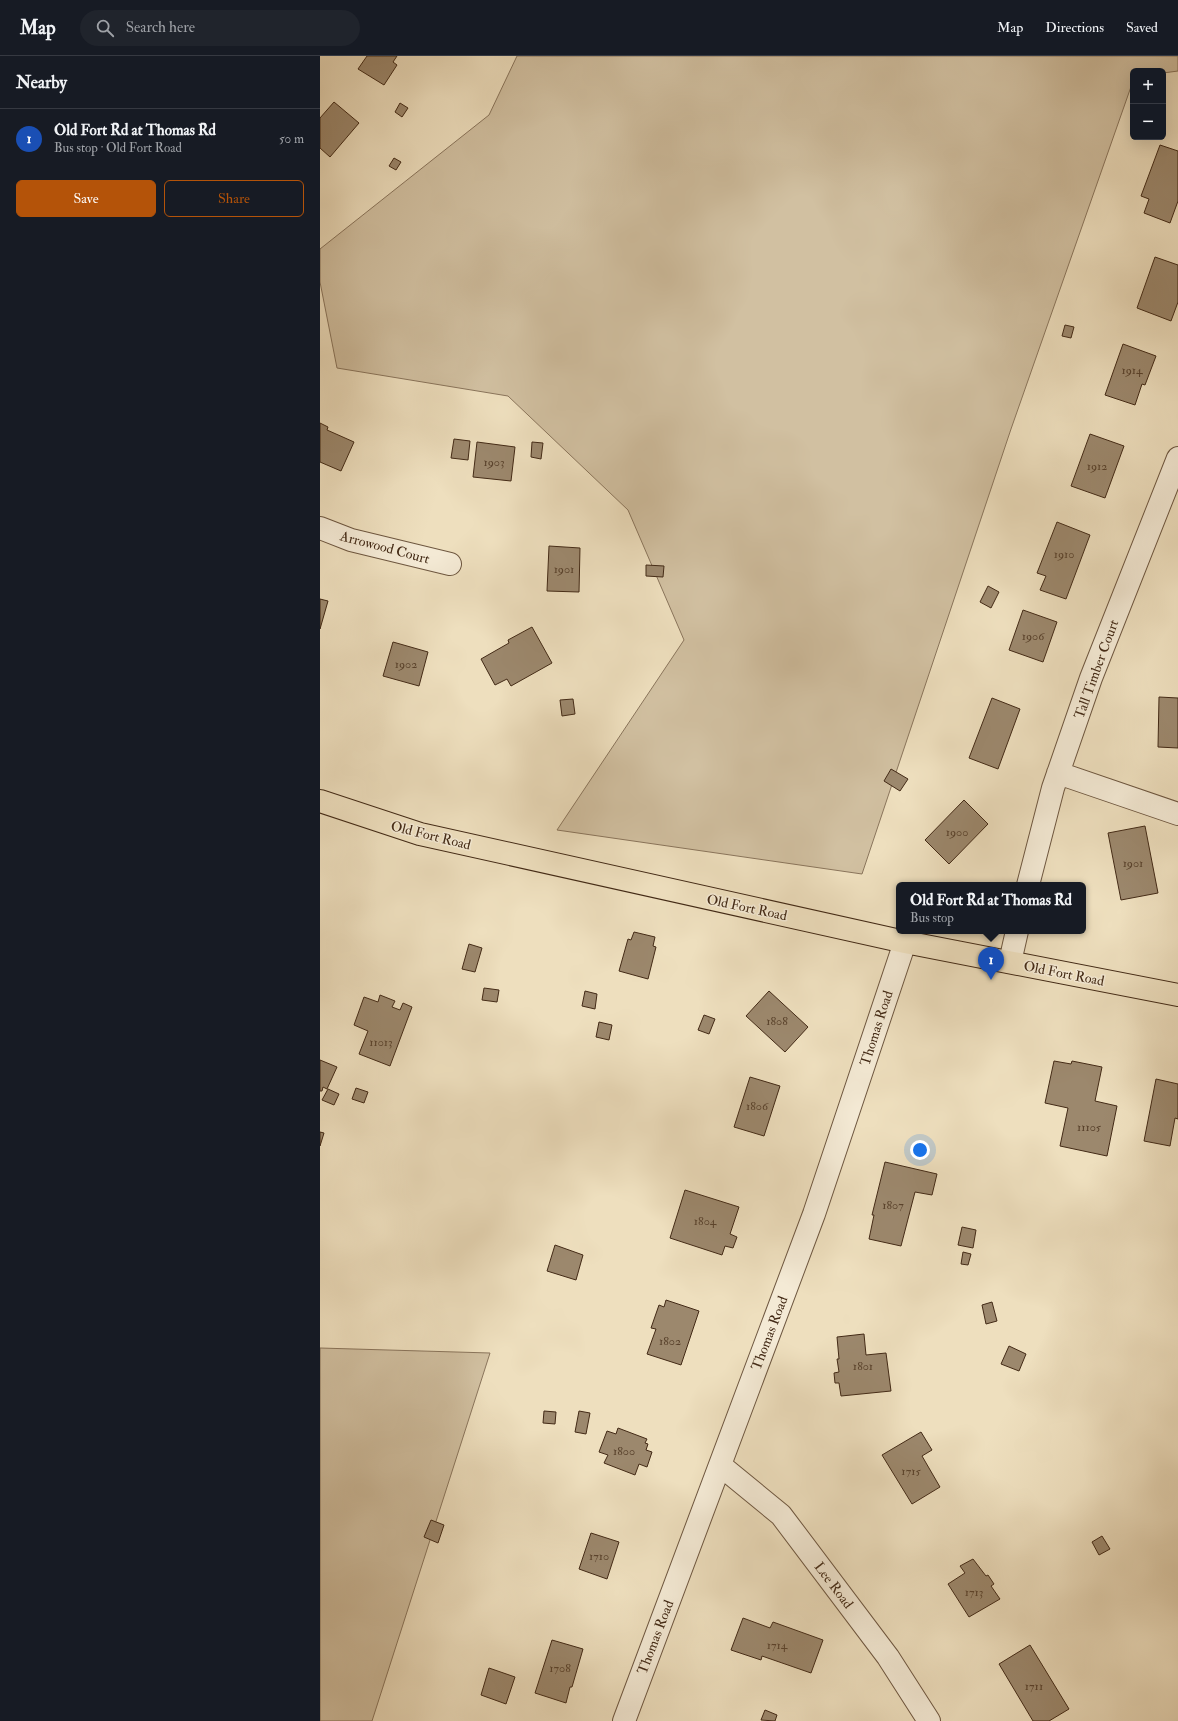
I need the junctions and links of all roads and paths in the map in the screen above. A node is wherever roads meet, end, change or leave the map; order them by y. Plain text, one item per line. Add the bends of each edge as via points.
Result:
1 (1178, 458) edge
2 (320, 528) edge
3 (450, 564) dead end
4 (1058, 773) junction
5 (320, 801) edge
6 (1178, 814) edge
7 (1029, 882) edge
8 (1017, 934) edge
9 (905, 942) junction
10 (1010, 962) junction
11 (1178, 995) edge
12 (720, 1465) junction
13 (624, 1721) edge
14 (929, 1721) edge

1 - 4 street, Tall Timber Court via 1091,678
2 - 3 street, Arrowood Court via 351,540
4 - 6 street
4 - 7 street, Tall Timber Court
5 - 9 main road, Old Fort Road via 420,834
8 - 10 street
9 - 10 main road, Old Fort Road
9 - 12 street, Thomas Road via 814,1214
10 - 11 main road, Old Fort Road
12 - 13 street, Thomas Road
12 - 14 street, Lee Road via 782,1515 888,1657

